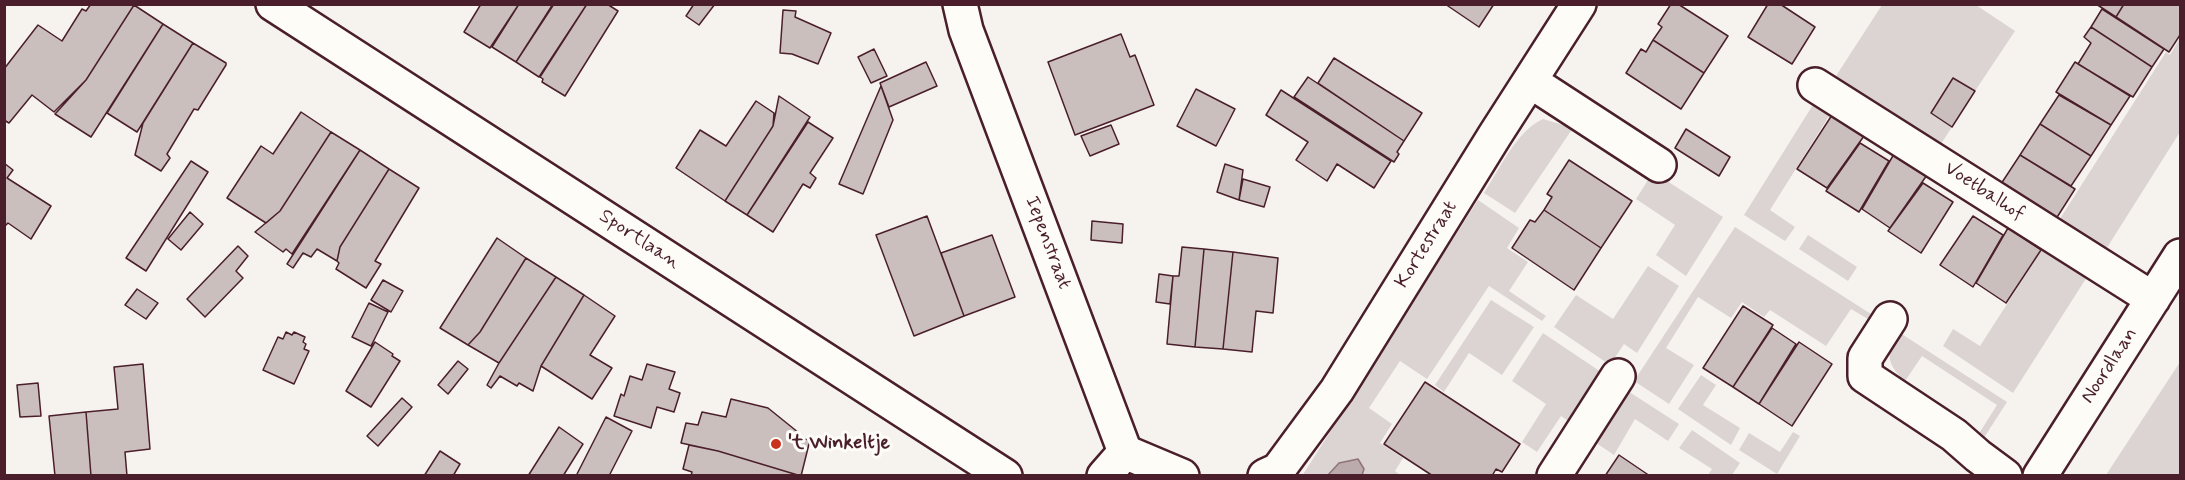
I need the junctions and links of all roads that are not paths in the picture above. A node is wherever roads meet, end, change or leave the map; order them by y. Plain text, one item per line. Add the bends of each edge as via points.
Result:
1 (273, 4) edge
2 (960, 4) edge
3 (1579, 4) edge
4 (1530, 81) junction
5 (1815, 85) dead end
6 (1659, 165) dead end
7 (2181, 256) edge
8 (2153, 299) junction
9 (1890, 319) dead end
10 (1618, 376) dead end
11 (1114, 464) edge
12 (1005, 476) edge
13 (1182, 476) edge
14 (1265, 476) edge
15 (1554, 476) edge
16 (2005, 476) edge
17 (2040, 476) edge

1 - 12 street, Sportlaan
2 - 11 street, Iepenstraat
3 - 4 street, Kortestraat
4 - 6 street
4 - 14 street, Kortestraat via 1337,390 1278,470
5 - 8 street, Voetbalhof
7 - 8 street, Noordlaan
8 - 17 street, Noordlaan
9 - 16 street via 1865,358 1865,376 1954,435
10 - 15 street
11 - 13 street

